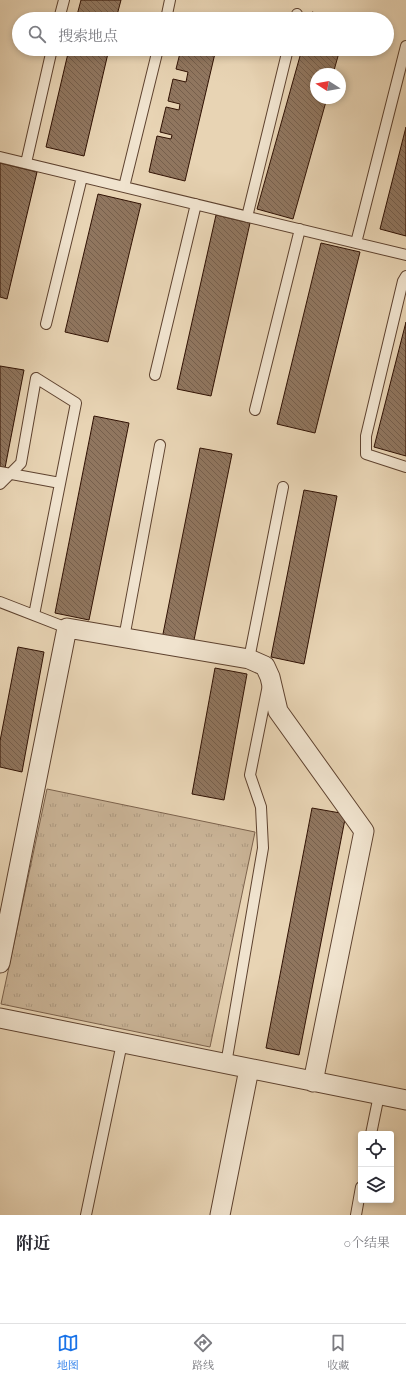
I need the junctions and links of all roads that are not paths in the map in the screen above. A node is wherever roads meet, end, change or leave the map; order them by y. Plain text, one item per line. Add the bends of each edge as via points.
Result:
1 (64, 0) edge
2 (170, 0) edge
3 (61, 12) edge
4 (167, 12) edge
5 (406, 46) edge
6 (50, 56) edge
7 (156, 56) edge
8 (286, 56) edge
9 (0, 157) edge
10 (26, 163) junction
11 (82, 177) junction
12 (124, 187) junction
13 (196, 204) junction
14 (247, 217) junction
15 (300, 229) junction
16 (356, 243) junction
17 (406, 255) edge
18 (405, 280) edge
19 (46, 324) dead end
20 (155, 375) dead end
21 (255, 410) dead end
22 (160, 445) dead end
23 (406, 467) edge
24 (0, 472) edge
25 (10, 474) junction
26 (0, 484) edge
27 (60, 484) junction
28 (284, 487) dead end
29 (0, 602) edge
30 (34, 615) junction
31 (67, 628) junction
32 (124, 638) junction
33 (249, 659) junction
34 (270, 677) junction
35 (0, 963) edge
36 (0, 1018) edge
37 (122, 1043) junction
38 (226, 1064) junction
39 (249, 1069) junction
40 (313, 1082) junction
41 (379, 1095) junction
42 (406, 1100) edge
43 (373, 1131) edge
44 (358, 1203) edge
45 (86, 1215) edge
46 (220, 1215) edge
47 (356, 1215) edge

1 - 3 lane
2 - 4 lane
5 - 16 lane
6 - 10 lane
7 - 12 lane
8 - 14 lane
9 - 10 lane
10 - 11 lane
11 - 12 lane
11 - 19 lane
12 - 13 lane
13 - 14 lane
13 - 20 lane
14 - 15 lane
15 - 16 lane
15 - 21 lane
16 - 17 lane
18 - 23 lane via 366,436 366,454
22 - 32 lane
24 - 25 lane
25 - 26 lane
25 - 27 lane
25 - 27 lane via 21,463 36,378 76,403
27 - 30 lane
28 - 33 lane
29 - 30 lane
30 - 31 lane
31 - 32 street
31 - 35 street
32 - 33 street
33 - 34 street via 265,666
34 - 38 lane via 250,775 261,807 263,848
34 - 40 street via 278,711 364,831
36 - 37 street
37 - 38 street
37 - 45 lane
38 - 39 street
39 - 40 street
39 - 46 street
40 - 41 street
41 - 42 street
41 - 43 lane
44 - 47 lane

